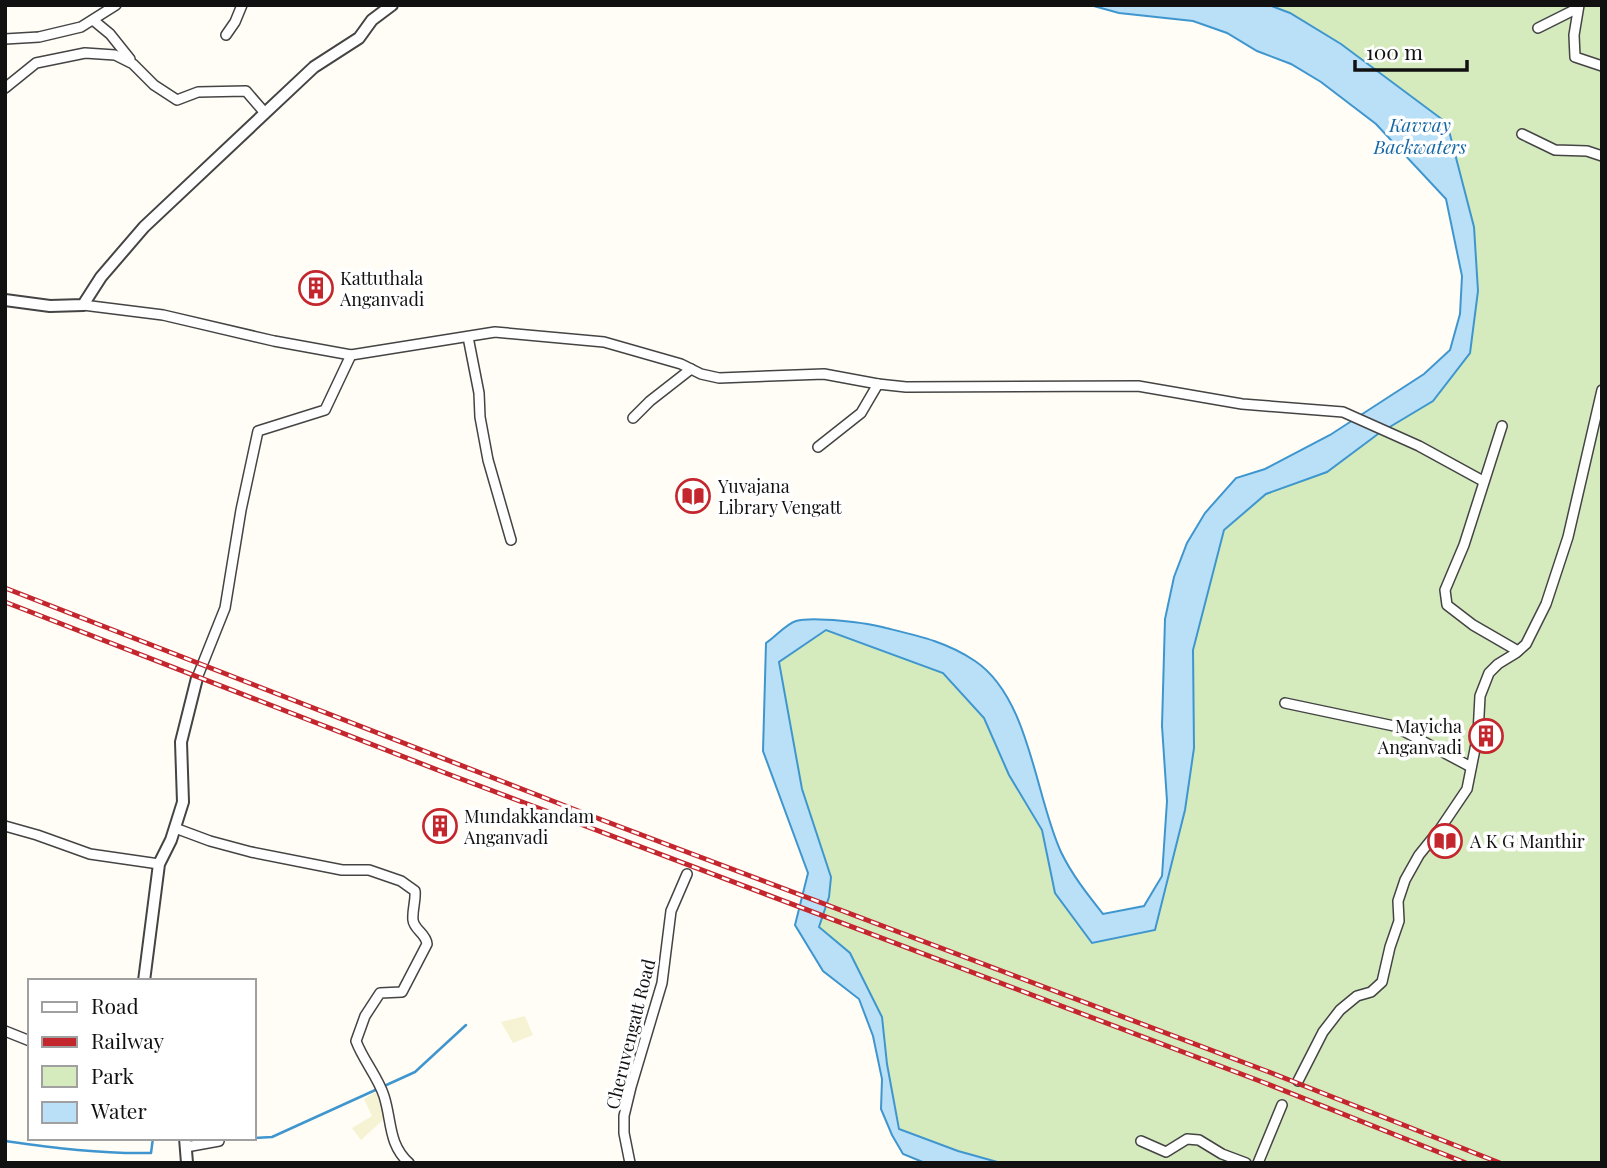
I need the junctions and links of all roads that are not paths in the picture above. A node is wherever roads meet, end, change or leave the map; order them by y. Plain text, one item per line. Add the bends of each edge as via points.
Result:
1 (116, 5) edge
2 (242, 5) edge
3 (392, 5) edge
4 (1578, 7) edge
5 (93, 20) junction
6 (1538, 28) dead end
7 (226, 35) dead end
8 (5, 39) edge
9 (133, 64) junction
10 (1602, 66) edge
11 (5, 88) edge
12 (265, 113) junction
13 (1522, 134) dead end
14 (1602, 156) edge
15 (5, 300) edge
16 (83, 305) junction
17 (468, 337) junction
18 (351, 355) junction
19 (691, 369) junction
20 (878, 384) junction
21 (1602, 390) edge
22 (633, 418) dead end
23 (1502, 426) dead end
24 (818, 447) dead end
25 (1483, 481) junction
26 (511, 540) dead end
27 (1518, 651) junction
28 (197, 678) joint
29 (1285, 703) dead end
30 (1471, 767) junction
31 (5, 826) edge
32 (175, 828) junction
33 (159, 864) junction
34 (687, 874) dead end
35 (144, 979) edge
36 (5, 1031) edge
37 (28, 1040) edge
38 (1298, 1081) dead end
39 (1282, 1105) dead end
40 (219, 1141) dead end
41 (1141, 1141) dead end
42 (185, 1142) edge
43 (187, 1163) edge
44 (409, 1163) edge
45 (630, 1163) edge
46 (1246, 1163) edge
47 (1258, 1163) edge

1 - 5 street
2 - 7 street
3 - 12 street via 372,20 359,38 314,67
4 - 6 street
4 - 10 street via 1575,57
5 - 8 street via 39,37
5 - 9 street
9 - 11 street via 115,55 85,53 57,58 36,63
9 - 12 street via 177,100 198,92 246,91
12 - 16 street via 144,227
13 - 14 street via 1555,150
15 - 16 street
16 - 18 street via 163,315
17 - 18 street
17 - 19 street via 495,332 604,342
17 - 26 street via 488,460
18 - 28 street via 325,410 258,431 225,608
19 - 20 street via 719,378 824,374
19 - 22 street
20 - 24 street via 861,413
20 - 25 street via 1138,386 1242,404 1343,412
21 - 27 street via 1568,537 1546,604
23 - 25 street
25 - 27 street via 1445,596 1447,605 1473,625
27 - 30 street via 1489,673 1480,696
28 - 32 street via 181,742 183,802
29 - 30 street via 1394,726
30 - 38 street via 1467,789 1405,880 1382,982 1340,1010
31 - 33 street via 90,854
32 - 33 street
32 - 44 street via 251,852 342,870 369,870 415,891 412,917 427,944 402,992 380,993 372,1003 356,1041 382,1092 391,1138
33 - 35 street
34 - 45 street, Cheruvengatt Road via 671,911 662,983 624,1116
36 - 37 street
39 - 47 street
40 - 42 street
41 - 46 street via 1166,1152 1187,1139 1199,1140
42 - 43 street

